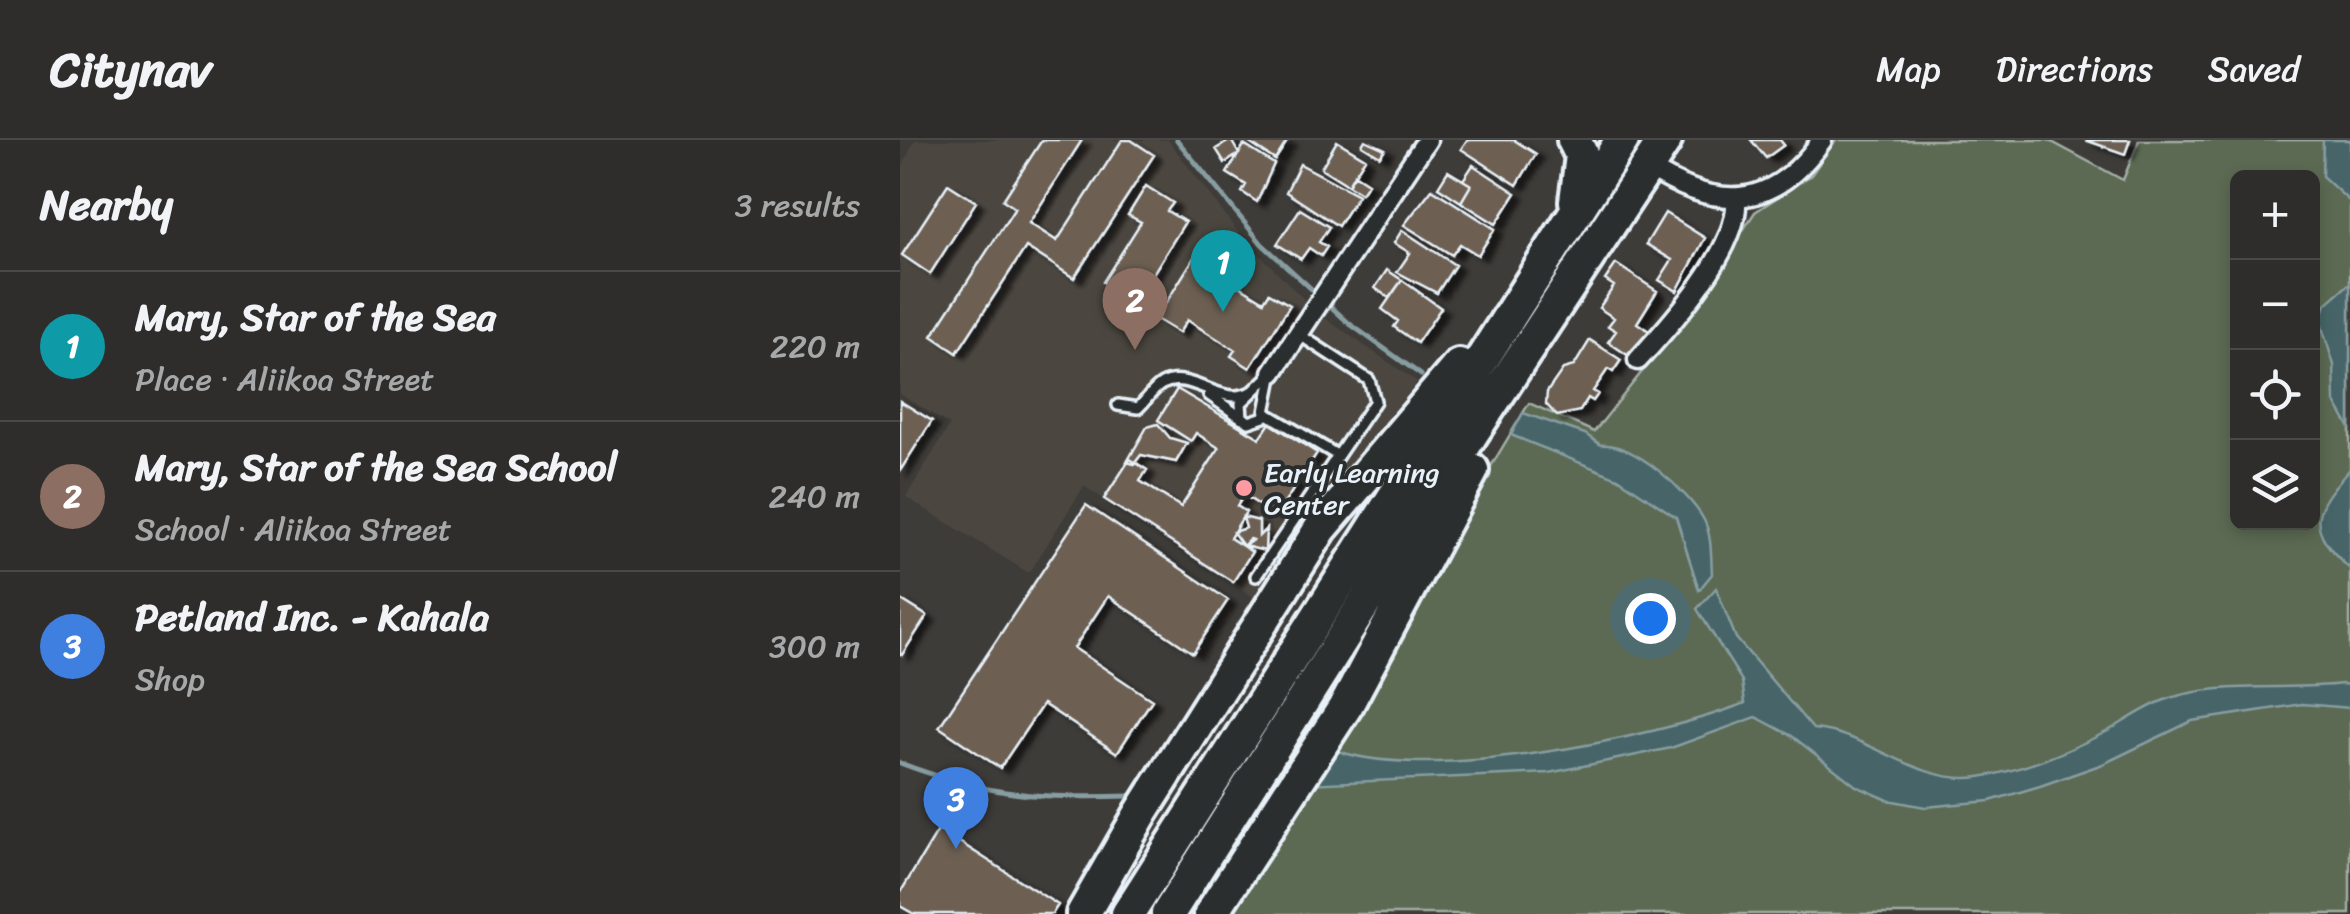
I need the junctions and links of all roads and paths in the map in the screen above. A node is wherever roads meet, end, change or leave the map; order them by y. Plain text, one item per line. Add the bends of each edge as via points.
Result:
1 (1427, 140) edge
2 (1574, 140) edge
3 (1822, 140) edge
4 (1620, 142) edge
5 (1657, 154) edge
6 (1736, 199) junction
7 (1567, 224) junction
8 (1571, 286) junction
9 (1507, 316) junction
10 (1300, 335) junction
11 (1638, 360) dead end
12 (1273, 372) junction
13 (1194, 386) junction
14 (1251, 392) junction
15 (1118, 405) dead end
16 (1266, 413) junction
17 (1245, 420) junction
18 (1337, 455) junction
19 (1256, 576) dead end
20 (1083, 914) edge
21 (1128, 914) edge
22 (1168, 914) edge
23 (1211, 914) edge

1 - 10 street
2 - 7 highway via 1581,149 1581,182
3 - 6 street via 1794,175
4 - 7 highway
5 - 6 street via 1695,194
5 - 8 highway
6 - 11 street via 1732,230 1713,262
7 - 9 highway
8 - 22 highway
8 - 23 highway via 1347,704
9 - 20 highway via 1421,406 1321,528
9 - 21 highway
10 - 12 street
10 - 18 lane via 1369,380 1375,400
12 - 14 lane
12 - 16 lane
13 - 14 lane via 1232,397
13 - 15 lane via 1171,381 1138,408
13 - 17 lane
14 - 17 lane via 1241,404
16 - 17 lane via 1257,422
16 - 18 lane
18 - 19 lane

